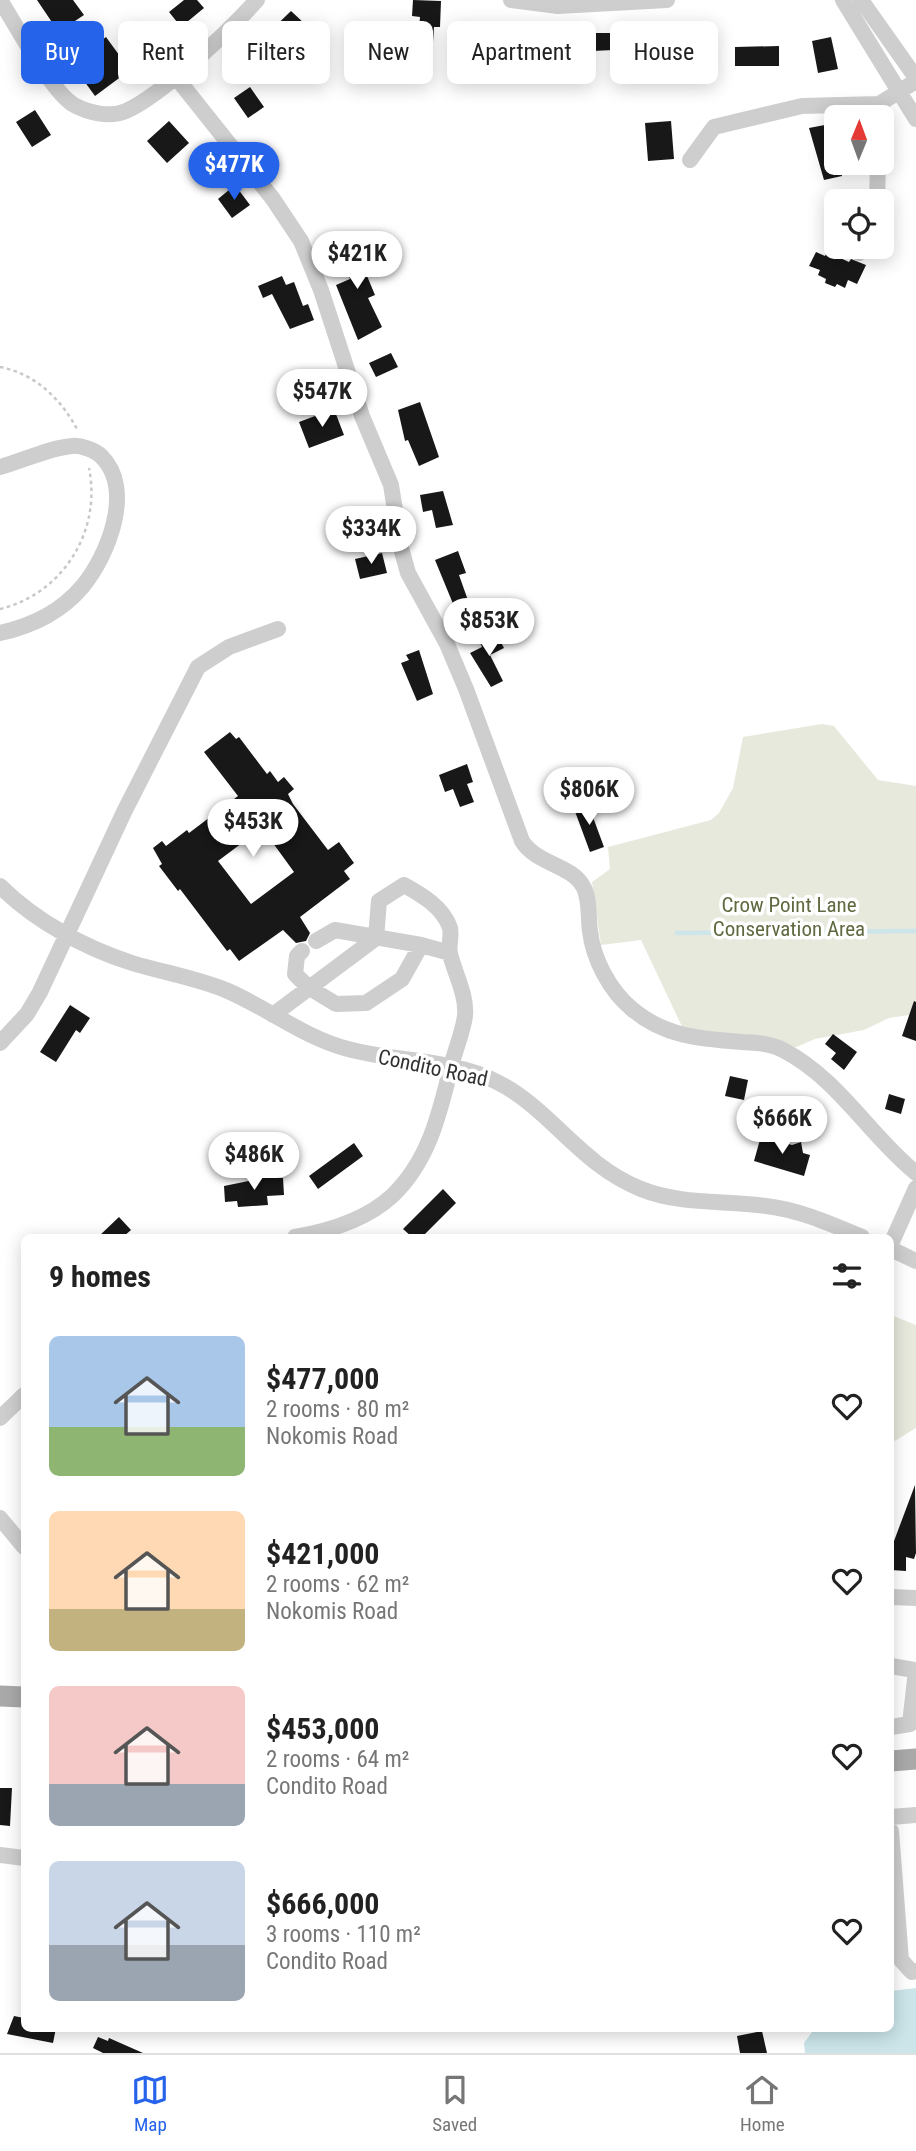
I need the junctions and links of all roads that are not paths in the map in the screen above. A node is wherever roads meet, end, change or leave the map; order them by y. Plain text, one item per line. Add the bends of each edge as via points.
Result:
1 (0, 0) edge
2 (257, 0) edge
3 (511, 0) edge
4 (667, 0) edge
5 (843, 0) edge
6 (861, 0) edge
7 (208, 45) edge
8 (916, 79) edge
9 (164, 84) edge
10 (181, 84) edge
11 (899, 91) junction
12 (884, 105) edge
13 (824, 107) edge
14 (916, 119) edge
15 (690, 160) dead end
16 (0, 467) edge
17 (278, 629) dead end
18 (0, 633) edge
19 (0, 886) edge
20 (68, 934) junction
21 (376, 939) junction
22 (421, 945) junction
23 (450, 953) junction
24 (308, 987) junction
25 (274, 1015) junction
26 (0, 1043) edge
27 (451, 1069) junction
28 (916, 1173) edge
29 (916, 1188) edge
30 (309, 1234) edge
31 (854, 1234) edge
32 (894, 1240) edge
33 (894, 1249) edge
34 (916, 1261) edge
35 (21, 1398) edge
36 (0, 1418) edge
37 (0, 1518) edge
38 (21, 1544) edge
39 (894, 1597) edge
40 (916, 1598) edge
41 (894, 1666) edge
42 (915, 1670) edge
43 (0, 1696) edge
44 (21, 1697) edge
45 (894, 1727) edge
46 (916, 1759) edge
47 (894, 1761) edge
48 (916, 1815) edge
49 (894, 1817) edge
50 (0, 1855) edge
51 (21, 1858) edge
52 (894, 1870) edge
53 (916, 1971) edge

1 - 9 street via 59,91 73,104 97,113 126,111
2 - 7 street
3 - 4 street via 557,6
5 - 11 street
6 - 8 street
8 - 11 street
10 - 28 street via 301,241 391,485 408,573 447,643 522,841 534,856 570,873 584,887 593,946 612,986 632,1009 669,1032 763,1044 787,1052 840,1093 887,1148
11 - 12 street
11 - 14 street
13 - 15 street via 802,106 714,127
16 - 18 street via 73,445 97,453 112,467 116,489 112,532 103,557 81,588 56,611 28,627
17 - 20 street via 229,647 198,667
19 - 20 street, Condito Road
20 - 25 street, Condito Road via 134,963 204,981
20 - 26 street via 27,1014
21 - 22 street
21 - 23 street via 379,901 404,885 431,900 450,928
21 - 24 street
21 - 24 street via 335,930 309,946 297,956 295,974
22 - 23 street
22 - 24 street via 402,979 366,1003 336,1004
23 - 27 street via 465,1015
24 - 25 street
25 - 27 street, Condito Road via 347,1049
27 - 30 street via 427,1148 411,1174 391,1197 367,1214 338,1228
27 - 31 street, Condito Road via 496,1081 517,1094 605,1171 640,1189 673,1199 799,1212
29 - 32 street
33 - 34 street
35 - 36 street
37 - 38 street
39 - 40 street
41 - 42 street
42 - 45 street via 910,1724
43 - 44 main road
46 - 47 main road
48 - 49 street
50 - 51 street
52 - 53 street via 901,1960

